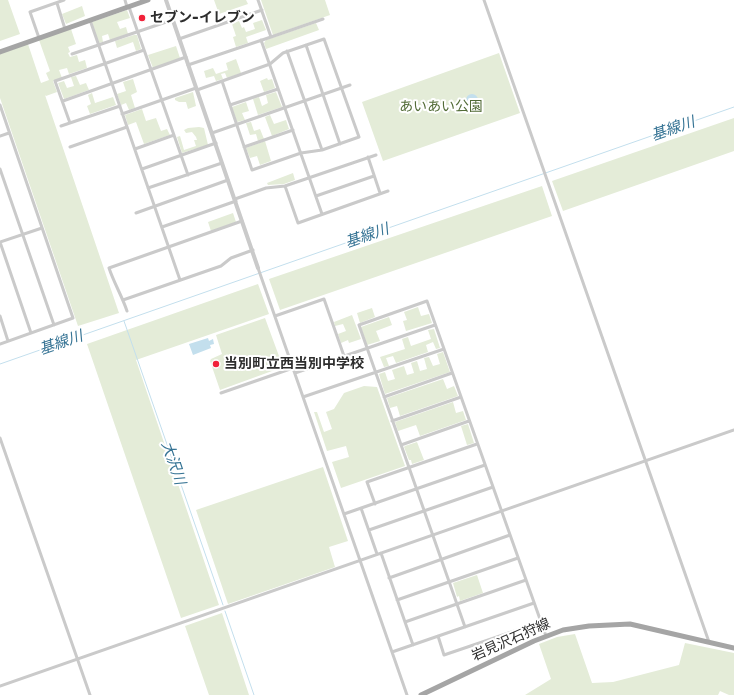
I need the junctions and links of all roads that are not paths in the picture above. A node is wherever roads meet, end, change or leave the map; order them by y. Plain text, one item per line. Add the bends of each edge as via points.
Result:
1 (64, 0) edge
2 (125, 0) edge
3 (148, 0) edge
4 (166, 0) edge
5 (258, 0) edge
6 (484, 0) edge
7 (56, 3) junction
8 (128, 7) junction
9 (262, 10) junction
10 (323, 19) dead end
11 (90, 20) junction
12 (172, 20) junction
13 (65, 29) junction
14 (138, 31) junction
15 (271, 37) junction
16 (39, 38) junction
17 (179, 39) junction
18 (261, 40) junction
19 (98, 45) junction
20 (306, 45) junction
21 (144, 50) junction
22 (287, 51) junction
23 (0, 52) edge
24 (72, 54) dead end
25 (186, 57) junction
26 (105, 64) junction
27 (270, 64) junction
28 (188, 65) junction
29 (152, 70) junction
30 (222, 81) junction
31 (112, 84) junction
32 (350, 85) dead end
33 (341, 88) junction
34 (197, 89) junction
35 (278, 89) junction
36 (323, 94) junction
37 (162, 100) junction
38 (63, 101) junction
39 (304, 101) junction
40 (0, 105) edge
41 (230, 105) junction
42 (120, 106) junction
43 (285, 108) junction
44 (122, 114) junction
45 (70, 123) junction
46 (236, 124) junction
47 (61, 126) dead end
48 (127, 127) junction
49 (293, 130) junction
50 (9, 133) junction
51 (212, 133) junction
52 (174, 135) junction
53 (0, 136) edge
54 (216, 144) junction
55 (340, 144) junction
56 (70, 147) dead end
57 (244, 147) junction
58 (135, 149) junction
59 (322, 150) junction
60 (301, 153) junction
61 (376, 155) dead end
62 (182, 156) junction
63 (368, 157) junction
64 (222, 163) junction
65 (0, 169) edge
66 (142, 170) junction
67 (188, 175) junction
68 (374, 176) junction
69 (309, 178) junction
70 (228, 180) junction
71 (285, 186) junction
72 (148, 188) junction
73 (388, 191) dead end
74 (380, 193) junction
75 (316, 196) junction
76 (235, 200) junction
77 (154, 206) junction
78 (136, 213) dead end
79 (322, 214) junction
80 (242, 221) junction
81 (162, 227) junction
82 (42, 228) junction
83 (22, 234) junction
84 (0, 242) edge
85 (169, 247) junction
86 (253, 250) junction
87 (258, 268) joint
88 (180, 280) junction
89 (123, 300) junction
90 (127, 312) dead end
91 (0, 316) edge
92 (275, 316) junction
93 (54, 325) junction
94 (435, 325) junction
95 (31, 333) junction
96 (8, 341) junction
97 (0, 344) edge
98 (367, 348) junction
99 (444, 349) junction
100 (344, 356) junction
101 (293, 368) junction
102 (295, 373) junction
103 (376, 373) junction
104 (452, 373) junction
105 (221, 393) dead end
106 (304, 397) junction
107 (384, 397) junction
108 (461, 397) junction
109 (392, 421) junction
110 (469, 421) junction
111 (734, 430) edge
112 (0, 438) edge
113 (477, 444) junction
114 (401, 445) junction
115 (645, 461) junction
116 (485, 465) junction
117 (409, 468) junction
118 (492, 487) junction
119 (416, 489) junction
120 (375, 504) junction
121 (361, 508) junction
122 (424, 511) junction
123 (501, 511) junction
124 (344, 514) junction
125 (369, 530) junction
126 (432, 535) junction
127 (510, 536) junction
128 (379, 554) junction
129 (518, 558) junction
130 (360, 560) junction
131 (441, 560) junction
132 (389, 578) junction
133 (526, 580) junction
134 (449, 582) junction
135 (397, 600) junction
136 (534, 603) junction
137 (457, 604) junction
138 (405, 622) junction
139 (540, 622) junction
140 (465, 627) junction
141 (438, 636) junction
142 (546, 636) junction
143 (709, 642) junction
144 (413, 645) junction
145 (734, 648) edge
146 (392, 652) junction
147 (77, 659) junction
148 (0, 686) edge
149 (90, 695) edge
150 (407, 695) edge
151 (421, 695) edge

1 - 7 street
2 - 8 street
3 - 8 main road
4 - 12 street
5 - 9 street
6 - 115 street
7 - 13 street
7 - 16 street via 30,12
8 - 11 main road
8 - 14 street
9 - 15 street
9 - 17 street
10 - 15 street
11 - 13 main road
11 - 19 street
12 - 14 street
12 - 17 street
13 - 16 main road
14 - 19 street
14 - 21 street
15 - 18 street
16 - 23 main road
17 - 25 street
18 - 27 street
18 - 28 street
19 - 24 street
19 - 26 street
20 - 22 street
20 - 33 street via 324,39
20 - 36 street
21 - 26 street
21 - 29 street
22 - 27 street
22 - 39 street
25 - 28 street
25 - 29 street
26 - 31 street
26 - 38 street via 55,81
27 - 30 street
27 - 35 street
28 - 34 street
29 - 31 street
29 - 37 street
30 - 34 street
30 - 41 street
31 - 38 street
31 - 42 street
32 - 33 street
33 - 36 street
33 - 55 street via 359,137
34 - 37 street
34 - 51 street
35 - 41 street
35 - 43 street
36 - 39 street
36 - 55 street
37 - 44 street
37 - 52 street
38 - 45 street
39 - 43 street
39 - 59 street
40 - 50 street
41 - 46 street
42 - 44 street
42 - 45 street
43 - 46 street
43 - 49 street
44 - 48 street
45 - 47 street
46 - 51 street
46 - 57 street
48 - 56 street
48 - 58 street
49 - 57 street
49 - 60 street
50 - 53 street
50 - 82 street
51 - 54 street
52 - 58 street
52 - 62 street
54 - 62 street
54 - 64 street
55 - 59 street
57 - 60 street via 252,170
58 - 66 street
59 - 60 street
60 - 69 street
61 - 63 street
62 - 66 street
62 - 67 street
63 - 68 street
63 - 69 street
64 - 67 street
64 - 70 street
65 - 83 street
66 - 72 street
67 - 72 street
68 - 74 street
68 - 75 street
69 - 71 street
69 - 75 street
70 - 76 street
70 - 77 street
71 - 76 street via 266,188
71 - 79 street via 298,223
72 - 77 street
73 - 74 street
74 - 79 street
75 - 79 street
76 - 80 street
76 - 81 street
77 - 78 street
77 - 81 street
80 - 85 street
80 - 86 street
81 - 85 street
82 - 83 street
82 - 93 street via 73,318
83 - 84 street
83 - 93 street
84 - 95 street
85 - 88 street
85 - 89 street via 109,268
86 - 87 street
86 - 88 street via 231,258 221,266
87 - 92 street
88 - 89 street
89 - 90 street
91 - 96 street
92 - 100 street via 324,299
92 - 101 street
93 - 95 street
94 - 98 street
94 - 98 street via 427,301 359,325
94 - 99 street
95 - 96 street
96 - 97 street
98 - 100 street
98 - 103 street
99 - 103 street
99 - 104 street
100 - 102 street
101 - 102 street
101 - 105 street
102 - 106 street
103 - 106 street
103 - 107 street
104 - 107 street
104 - 108 street
106 - 124 street
107 - 109 street
108 - 109 street
108 - 110 street
109 - 114 street
110 - 113 street
110 - 114 street
111 - 115 street
112 - 147 street
113 - 116 street
113 - 117 street
114 - 117 street
115 - 123 street
115 - 143 street
116 - 118 street
116 - 119 street
117 - 119 street
117 - 120 street via 367,482
118 - 122 street
118 - 123 street
119 - 120 street
119 - 122 street
120 - 121 street
121 - 124 street
121 - 125 street
122 - 125 street
122 - 126 street
123 - 126 street
123 - 127 street
124 - 130 street
125 - 128 street
126 - 128 street
126 - 131 street
127 - 129 street
127 - 131 street
128 - 130 street
128 - 132 street
129 - 133 street
129 - 134 street
130 - 146 street
130 - 147 street
131 - 132 street
131 - 134 street
132 - 135 street
133 - 136 street
133 - 137 street
134 - 135 street
134 - 137 street
135 - 138 street
136 - 139 street
136 - 140 street
137 - 138 street
137 - 140 street
138 - 144 street
139 - 141 street via 444,655
139 - 142 street
140 - 141 street
141 - 144 street
142 - 143 main road, 岩見沢石狩線 via 589,626 630,624
142 - 151 main road, 岩見沢石狩線
143 - 145 main road, 岩見沢石狩線
144 - 146 street
146 - 150 street
147 - 148 street
147 - 149 street

